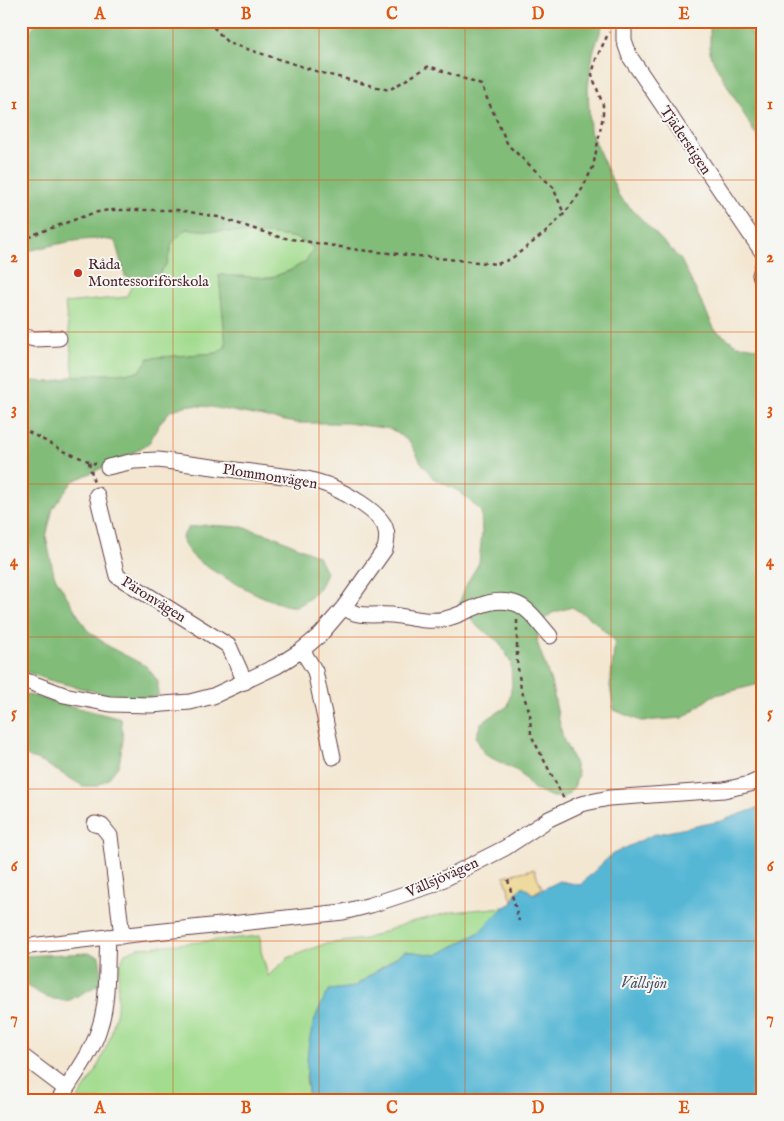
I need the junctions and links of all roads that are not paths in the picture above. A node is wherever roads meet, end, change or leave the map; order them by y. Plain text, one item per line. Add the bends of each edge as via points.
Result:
1 (618, 24) edge
2 (763, 252) edge
3 (763, 264) edge
4 (763, 281) edge
5 (21, 336) edge
6 (59, 338) dead end
7 (108, 467) road end
8 (98, 495) road end
9 (344, 607) junction
10 (550, 636) dead end
11 (302, 650) junction
12 (21, 679) edge
13 (245, 682) junction
14 (333, 757) dead end
15 (763, 778) edge
16 (95, 824) dead end
17 (115, 937) junction
18 (21, 947) edge
19 (21, 1055) edge
20 (62, 1095) edge

1 - 2 street, Tjäderstigen via 630,57
3 - 4 street via 760,275
5 - 6 street
7 - 9 street, Plommonvägen via 158,460 307,479 329,486 364,506 385,526 388,539 385,549
8 - 13 street, Päronvägen via 117,576 228,646
9 - 10 street via 356,614 393,615 420,621 443,619 499,601 527,610
9 - 11 street, Plommonvägen
11 - 13 street, Plommonvägen
11 - 14 street via 315,671
12 - 13 street, Plommonvägen via 64,694 110,704 152,705 190,702
15 - 17 street, Vällsjövägen via 724,790 609,798 581,804 432,885 371,905 320,916
16 - 17 street via 102,826 110,836
17 - 18 street, Vällsjövägen
17 - 20 street via 99,1030 90,1051
19 - 20 street

